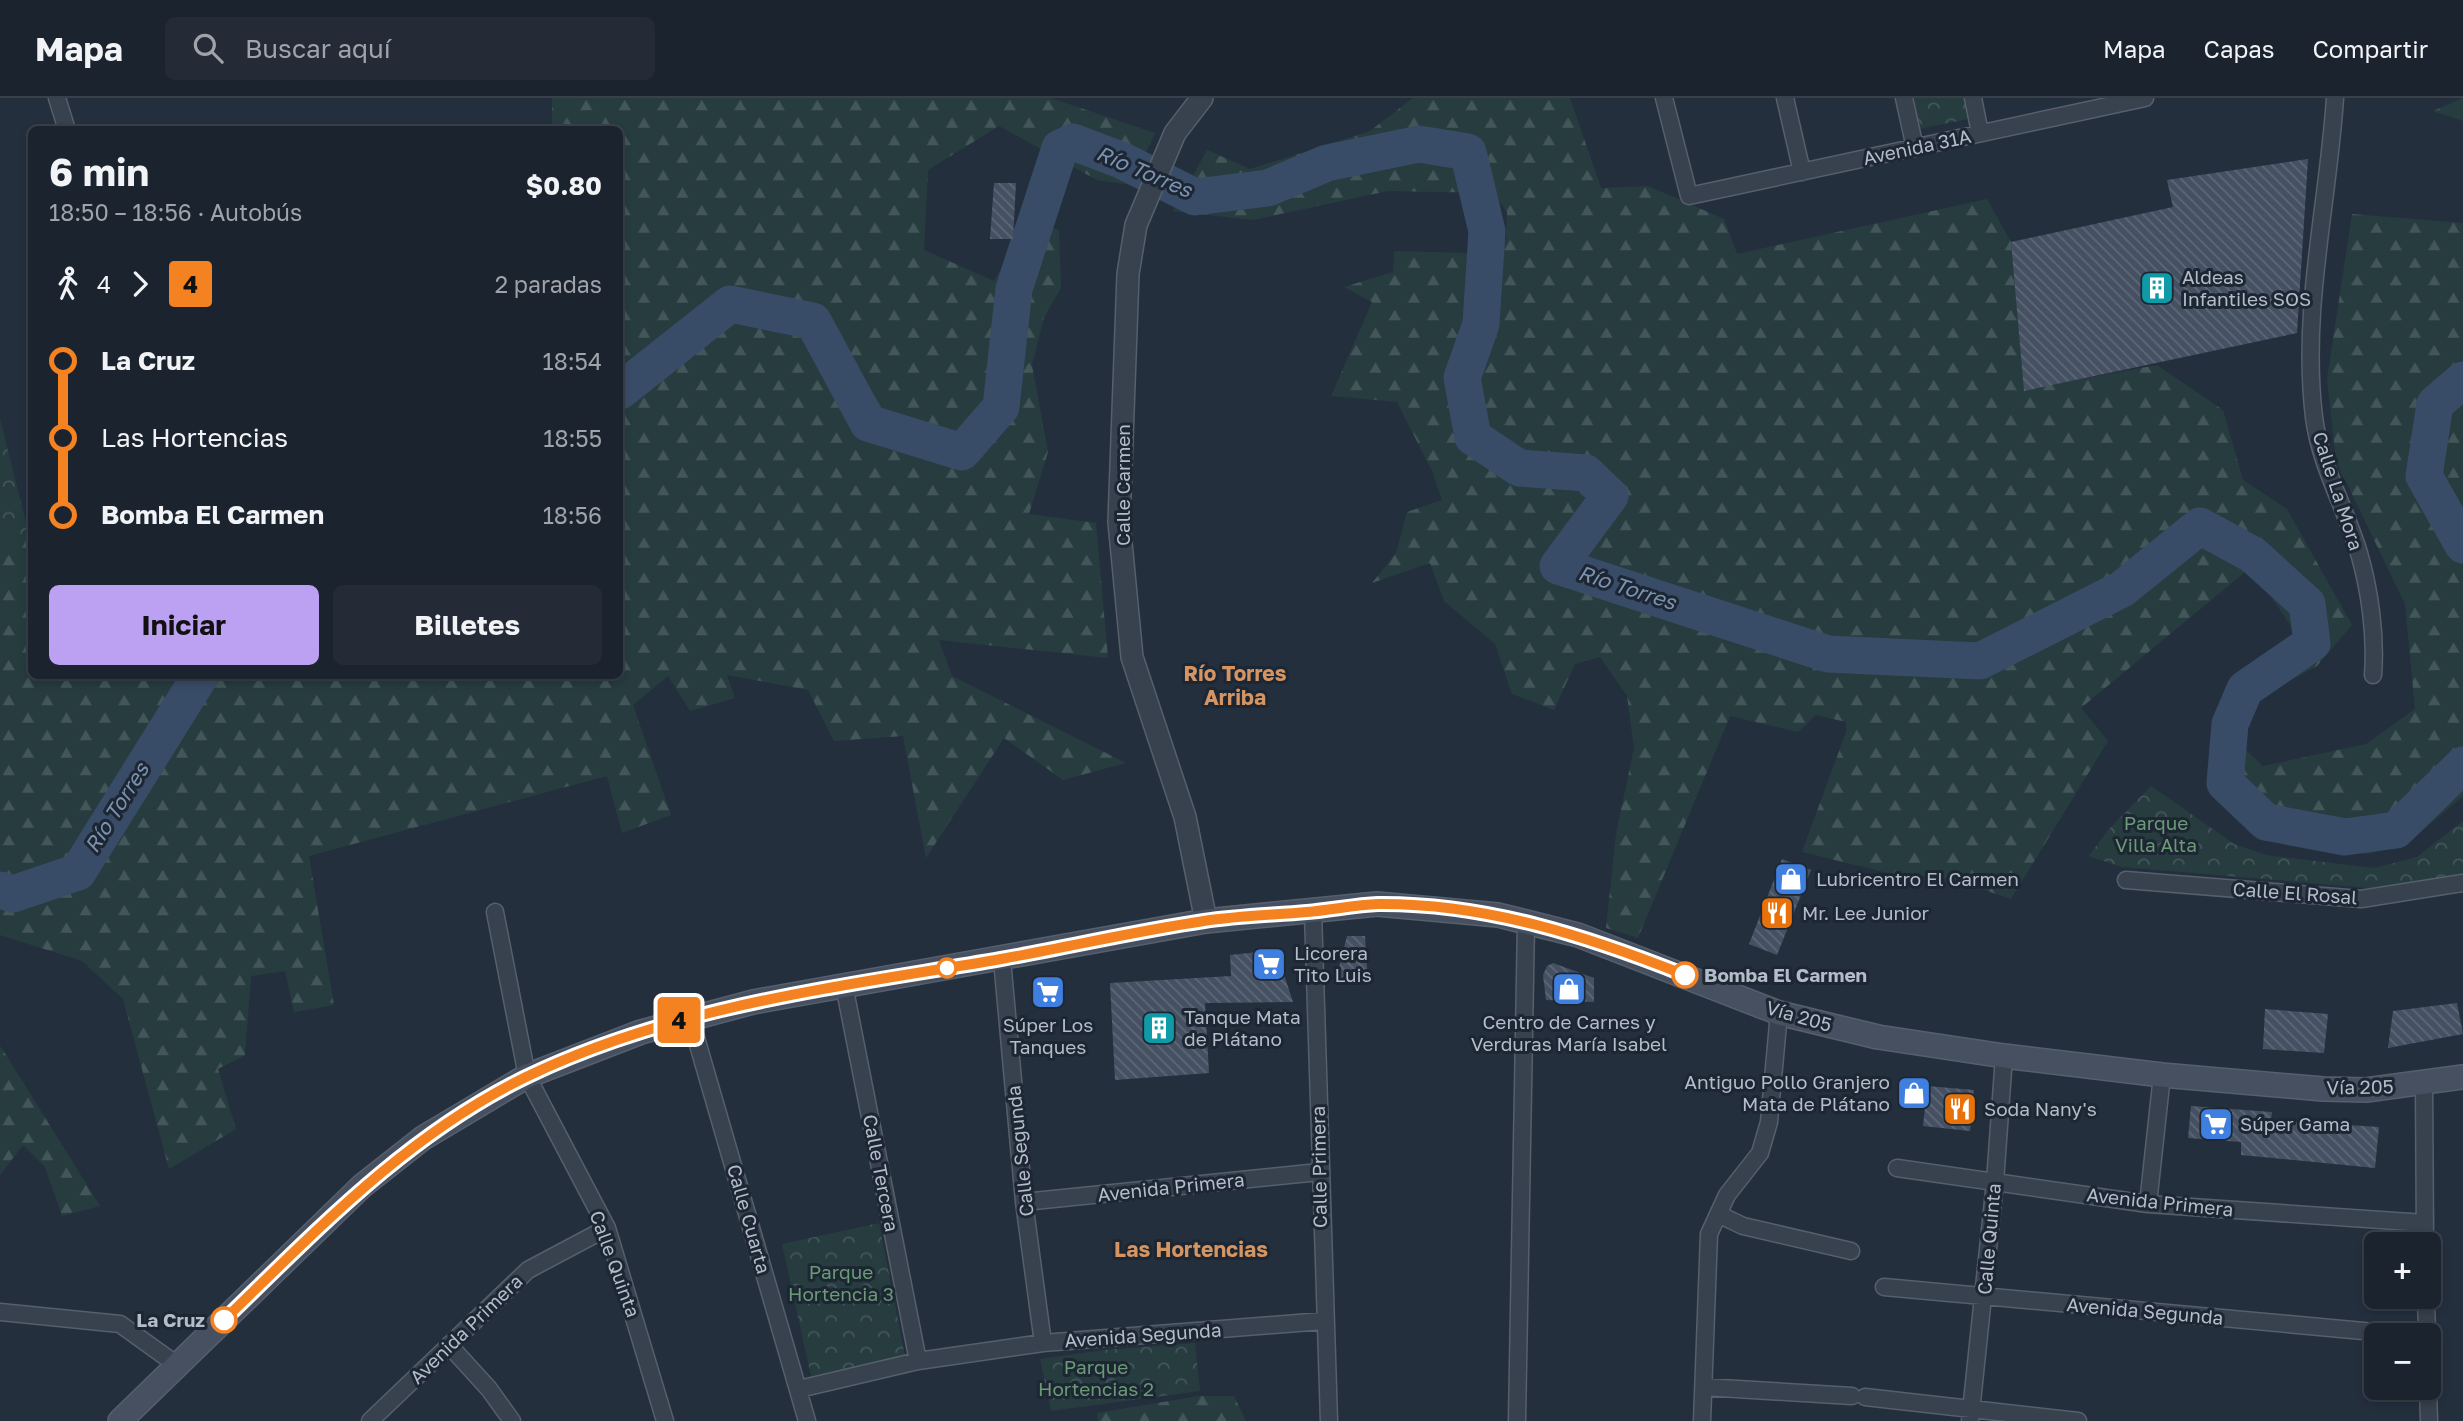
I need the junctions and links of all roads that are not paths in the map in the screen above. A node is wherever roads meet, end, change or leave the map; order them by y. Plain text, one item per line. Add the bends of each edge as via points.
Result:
1 (57, 98) edge
2 (1202, 98) edge
3 (1664, 98) edge
4 (1785, 98) edge
5 (1904, 98) edge
6 (1973, 98) edge
7 (2145, 98) edge
8 (2335, 98) edge
9 (2090, 104) edge
10 (66, 126) edge
11 (1980, 133) junction
12 (1915, 148) junction
13 (1802, 172) junction
14 (2373, 675) dead end
15 (2126, 880) dead end
16 (2463, 883) edge
17 (495, 912) dead end
18 (1314, 912) junction
19 (1206, 921) junction
20 (1526, 922) junction
21 (1002, 959) junction
22 (844, 985) junction
23 (1779, 1013) junction
24 (690, 1017) junction
25 (2004, 1056) junction
26 (2162, 1075) junction
27 (527, 1076) junction
28 (2463, 1077) edge
29 (2424, 1084) junction
30 (1898, 1168) dead end
31 (1319, 1172) junction
32 (1995, 1182) junction
33 (1024, 1202) junction
34 (2148, 1204) junction
35 (1718, 1214) junction
36 (2425, 1223) junction
37 (607, 1228) junction
38 (2425, 1232) edge
39 (1851, 1251) dead end
40 (1884, 1287) dead end
41 (1984, 1296) junction
42 (0, 1312) edge
43 (1323, 1321) junction
44 (2364, 1331) edge
45 (1043, 1343) junction
46 (449, 1345) junction
47 (918, 1361) junction
48 (177, 1365) junction
49 (1704, 1387) junction
50 (799, 1390) junction
51 (2428, 1400) edge
52 (1970, 1415) edge
53 (120, 1421) edge
54 (370, 1421) edge
55 (512, 1421) edge
56 (664, 1421) edge
57 (807, 1421) edge
58 (1329, 1421) edge
59 (1517, 1421) edge
60 (1702, 1421) edge
61 (2078, 1421) edge
62 (2429, 1421) edge

1 - 10 street
2 - 19 street, Calle Carmen via 1168,146 1136,226 1128,274 1119,522 1132,657 1185,817
3 - 13 street, Avenida 31A via 1689,196
4 - 13 street
5 - 12 street
6 - 11 street
7 - 9 street, Avenida 31A
8 - 14 street, Calle La Mora via 2309,352 2317,432 2360,555 2375,644
9 - 11 street, Avenida 31A
11 - 12 street, Avenida 31A
12 - 13 street, Avenida 31A
15 - 16 street, Calle El Rosal via 2361,899
17 - 27 street, Calle Quinta
18 - 19 main road, Vía 205
18 - 20 main road, Vía 205 via 1377,904
18 - 31 street, Calle Primera
19 - 21 main road, Vía 205
20 - 23 main road, Vía 205 via 1590,939
20 - 59 street
21 - 22 main road, Vía 205
21 - 33 street, Calle Segunda
22 - 24 main road, Vía 205
22 - 47 street, Calle Tercera
23 - 25 main road, Vía 205 via 1878,1037
23 - 35 street via 1769,1122 1760,1153
24 - 27 main road, Vía 205
24 - 50 street, Calle Cuarta
25 - 26 main road, Vía 205
25 - 32 street, Calle Quinta
26 - 29 main road, Vía 205 via 2333,1089
26 - 34 street
27 - 37 street, Calle Quinta
27 - 48 main road, Vía 205 via 423,1138 362,1186
28 - 29 main road, Vía 205
29 - 36 street
30 - 32 street, Avenida Primera
31 - 33 street, Avenida Primera
31 - 43 street, Calle Primera
32 - 34 street, Avenida Primera
32 - 41 street, Calle Quinta
33 - 45 street, Calle Segunda
34 - 36 street, Avenida Primera
35 - 39 street via 1743,1226
35 - 49 street via 1709,1234
36 - 38 street
37 - 46 street, Avenida Primera via 528,1270
37 - 56 street, Calle Quinta
40 - 41 street, Avenida Segunda
41 - 44 street, Avenida Segunda
41 - 52 street, Calle Quinta
42 - 48 street via 120,1324
43 - 45 street, Avenida Segunda
43 - 58 street, Calle Primera
45 - 47 street, Avenida Segunda
46 - 54 street, Avenida Primera
46 - 55 street via 496,1396
47 - 50 street, Avenida Segunda
48 - 53 main road, Vía 205
49 - 52 street via 1858,1397
49 - 60 street
50 - 57 street, Calle Cuarta
51 - 62 street
52 - 61 street

